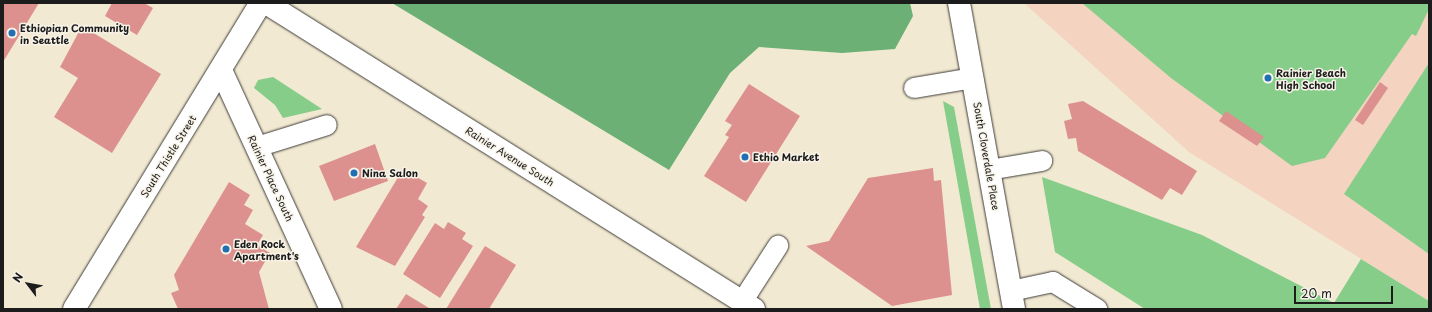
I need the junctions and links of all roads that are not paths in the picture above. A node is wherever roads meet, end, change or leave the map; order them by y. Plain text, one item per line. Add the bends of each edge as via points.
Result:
1 (261, 3) edge
2 (266, 3) edge
3 (959, 3) edge
4 (221, 70) junction
5 (973, 78) junction
6 (914, 88) dead end
7 (328, 125) dead end
8 (257, 147) junction
9 (1042, 161) dead end
10 (989, 170) junction
11 (778, 246) dead end
12 (1013, 300) edge
13 (748, 305) edge
14 (74, 309) edge
15 (331, 309) edge
16 (1097, 309) edge

1 - 4 street, South Thistle Street
2 - 13 street, Rainier Avenue South
3 - 5 street, South Cloverdale Place
4 - 8 street, Rainier Place South
4 - 14 street, South Thistle Street
5 - 6 lane
5 - 10 street, South Cloverdale Place
7 - 8 lane
8 - 15 street, Rainier Place South
9 - 10 lane
10 - 12 street, South Cloverdale Place
11 - 13 lane
12 - 16 lane via 1053,282

